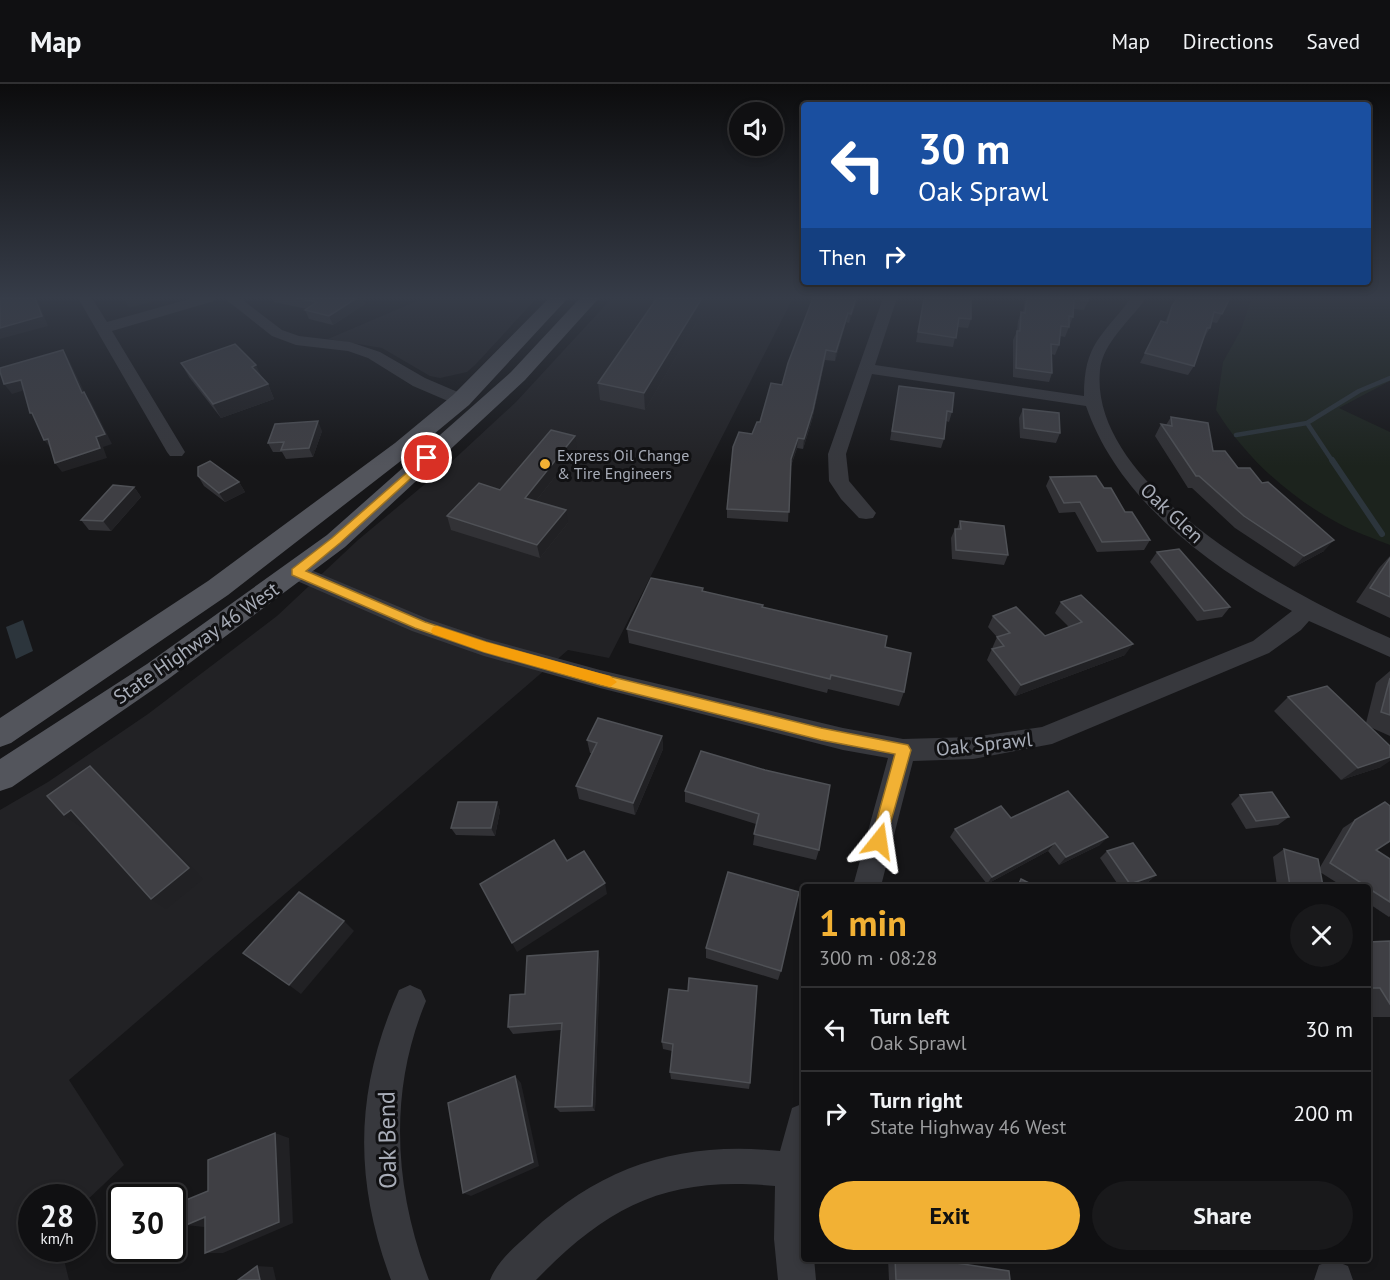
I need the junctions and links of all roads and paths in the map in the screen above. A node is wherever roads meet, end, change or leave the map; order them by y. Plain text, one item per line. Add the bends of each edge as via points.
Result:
1 (119, 354) edge
2 (370, 354) edge
3 (506, 354) edge
4 (521, 354) edge
5 (539, 354) edge
6 (871, 354) edge
7 (1098, 354) edge
8 (866, 368) junction
9 (461, 400) junction
10 (1091, 402) junction
11 (485, 407) junction
12 (176, 452) dead end
13 (866, 513) dead end
14 (336, 541) junction
15 (296, 572) junction
16 (1307, 609) junction
17 (1390, 648) edge
18 (0, 734) edge
19 (903, 750) junction
20 (0, 777) edge
21 (868, 884) edge
22 (410, 1001) dead end
23 (801, 1134) edge
24 (793, 1170) junction
25 (410, 1280) edge
26 (509, 1280) edge
27 (797, 1280) edge

1 - 12 street
2 - 9 street via 419,382
3 - 9 main road, State Highway 46 West
4 - 11 main road via 482,392
5 - 11 main road, State Highway 46 West
6 - 8 street
7 - 10 street, Oak Glen via 1092,369
8 - 10 street
8 - 13 street via 837,454 839,481
9 - 14 main road via 470,404 468,409 343,516
9 - 18 main road, State Highway 46 West via 258,560
10 - 16 street, Oak Glen via 1121,460 1163,508 1266,587
11 - 14 main road, State Highway 46 West
14 - 15 main road, State Highway 46 West
15 - 19 street, Oak Sprawl via 420,625 484,647 843,739
15 - 20 main road, State Highway 46 West via 157,672
16 - 17 street, Oak Glen
16 - 19 street, Oak Sprawl via 1261,647 1043,737 973,748
19 - 21 street
22 - 25 street, Oak Bend via 388,1066 383,1121 384,1180
23 - 24 street
24 - 26 street via 706,1167 659,1175 615,1191 579,1214
24 - 27 street via 791,1205

